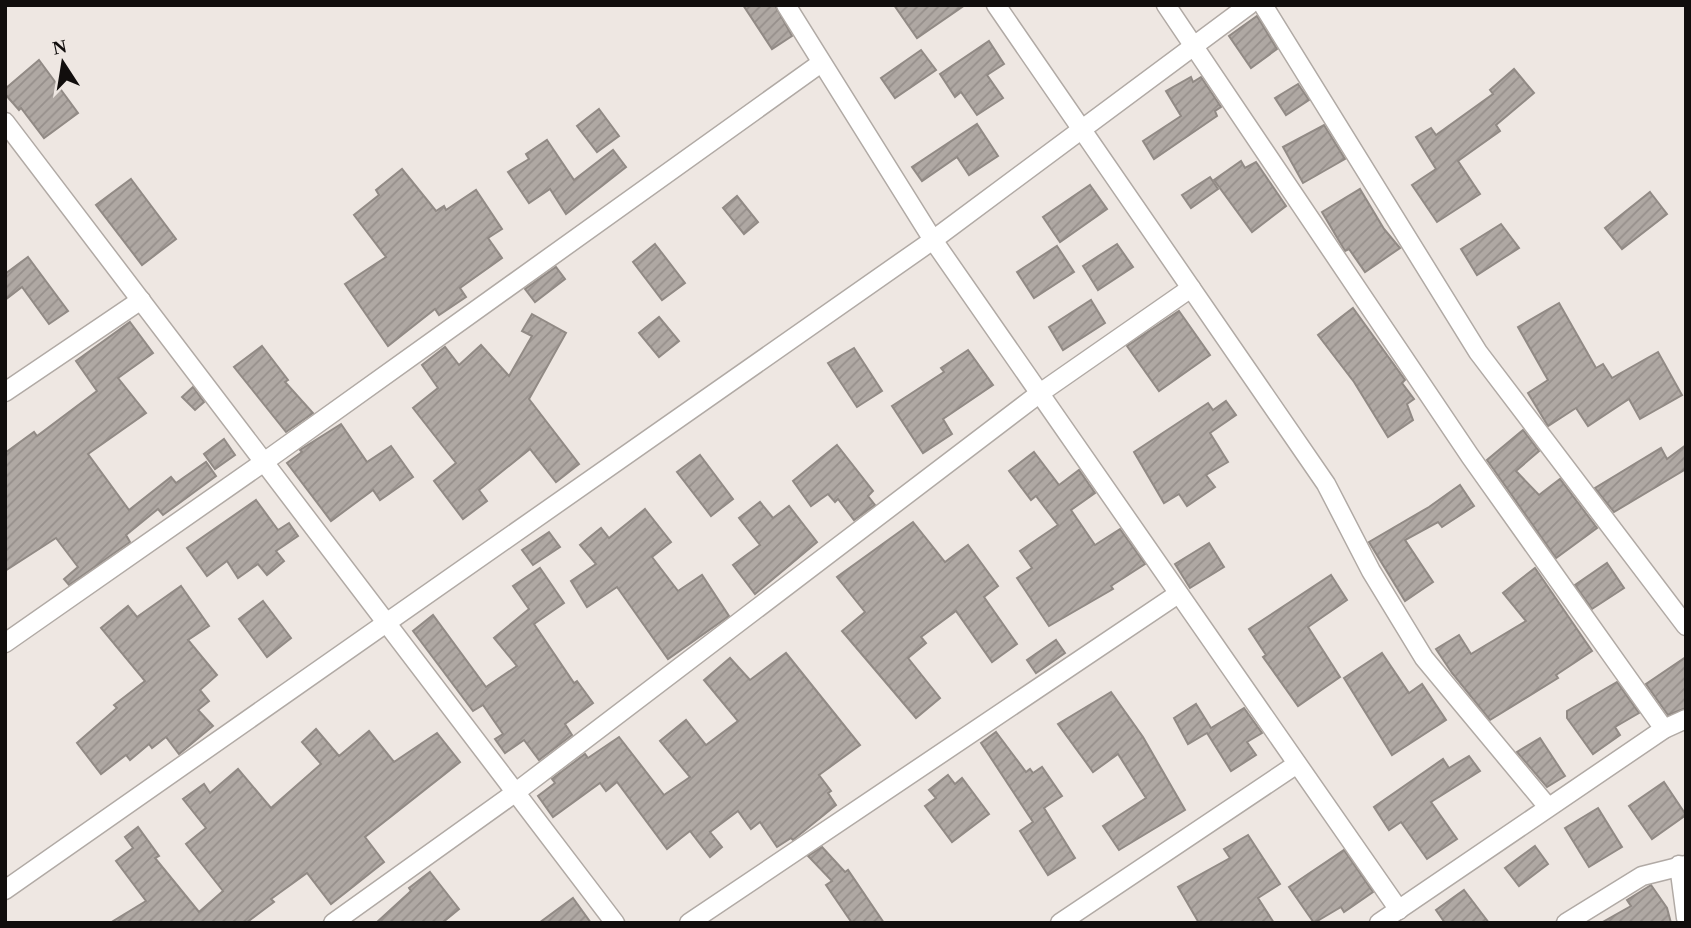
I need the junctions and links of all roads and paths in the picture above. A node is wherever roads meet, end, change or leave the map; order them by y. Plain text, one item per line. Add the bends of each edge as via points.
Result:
1 (786, 5) edge
2 (996, 5) edge
3 (1166, 5) edge
4 (1249, 5) edge
5 (1263, 5) edge
6 (1196, 47) junction
7 (821, 63) junction
8 (7, 130) edge
9 (1082, 131) junction
10 (933, 240) junction
11 (1191, 288) junction
12 (141, 300) junction
13 (5, 392) edge
14 (1040, 393) junction
15 (264, 462) junction
16 (1178, 594) junction
17 (386, 626) junction
18 (1686, 626) edge
19 (5, 643) edge
20 (1686, 719) edge
21 (1664, 729) junction
22 (1297, 764) junction
23 (516, 792) junction
24 (1548, 807) junction
25 (1682, 865) edge
26 (5, 890) edge
27 (1399, 910) junction
28 (1686, 918) edge
29 (333, 923) edge
30 (615, 923) edge
31 (689, 923) edge
32 (1060, 923) edge
33 (1379, 923) edge
34 (1566, 923) edge

1 - 7 street
2 - 9 street
3 - 6 street
4 - 6 street
5 - 18 street via 1478,352
6 - 9 street
6 - 21 street via 1470,456
7 - 10 street
7 - 15 street
8 - 12 street
9 - 10 street
9 - 11 street
10 - 14 street
10 - 17 street
11 - 14 street
11 - 24 street via 1326,484 1424,658
12 - 13 street
12 - 15 street
14 - 16 street
14 - 23 street
15 - 17 street
15 - 19 street
16 - 22 street
16 - 31 street
17 - 23 street
17 - 26 street
20 - 21 street
21 - 24 street
22 - 27 street
22 - 32 street
23 - 29 street
23 - 30 street
24 - 27 street
25 - 28 street
25 - 34 street via 1642,876
27 - 33 street

